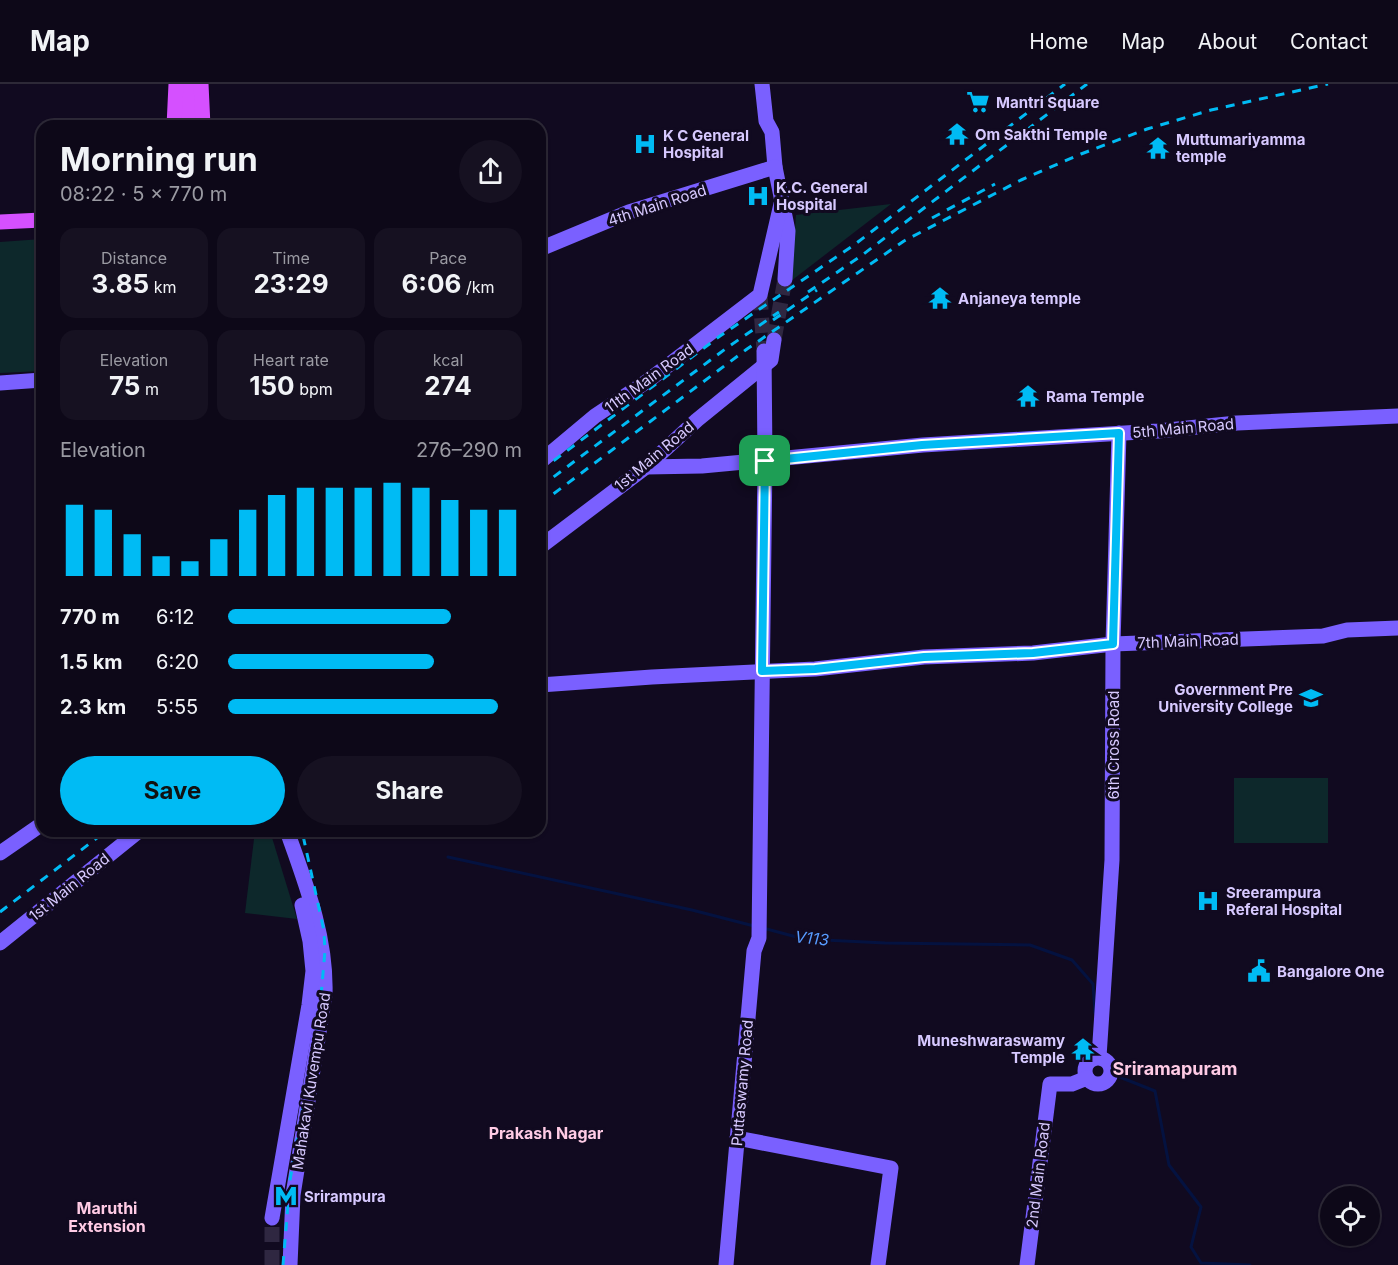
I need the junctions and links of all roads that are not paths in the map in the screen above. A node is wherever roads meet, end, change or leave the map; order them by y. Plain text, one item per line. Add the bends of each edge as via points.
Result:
1 (176, 84) edge
2 (187, 84) edge
3 (201, 84) edge
4 (210, 84) edge
5 (762, 84) edge
6 (772, 84) edge
7 (174, 120) edge
8 (189, 120) edge
9 (203, 120) edge
10 (212, 120) edge
11 (772, 132) junction
12 (775, 167) junction
13 (782, 204) junction
14 (36, 220) edge
15 (0, 222) edge
16 (546, 247) edge
17 (785, 279) tunnel mouth
18 (36, 380) edge
19 (0, 383) edge
20 (1398, 416) edge
21 (1119, 433) junction
22 (546, 457) edge
23 (765, 461) junction
24 (646, 467) junction
25 (546, 542) edge
26 (1398, 627) edge
27 (1113, 644) junction
28 (762, 671) junction
29 (546, 685) edge
30 (36, 827) edge
31 (132, 837) edge
32 (280, 837) edge
33 (289, 837) edge
34 (7, 843) edge
35 (0, 853) edge
36 (0, 943) edge
37 (1099, 1057) junction
38 (1087, 1078) junction
39 (737, 1138) junction
40 (272, 1218) tunnel mouth
41 (290, 1265) edge
42 (726, 1265) edge
43 (878, 1265) edge
44 (1027, 1265) edge

1 - 7 main road
2 - 8 main road
3 - 9 main road
4 - 10 main road
5 - 11 street via 766,121
6 - 11 street via 776,123
11 - 12 street
12 - 13 street
12 - 16 street, 4th Main Road via 629,212
13 - 17 street via 788,231
13 - 22 street, 11th Main Road via 760,295
14 - 15 main road
18 - 19 street
20 - 21 street, 5th Main Road
21 - 23 street, 5th Main Road via 922,445
21 - 27 street, 6th Cross Road
23 - 24 street, 5th Main Road
23 - 24 street, 1st Main Road via 769,354
23 - 28 street
24 - 25 street, 1st Main Road
26 - 27 street, 7th Main Road via 1347,630 1323,636
27 - 28 street, 7th Main Road
27 - 37 street, 6th Cross Road via 1112,860
28 - 29 street, 7th Main Road
28 - 39 street, Puttaswamy Road via 759,938 754,951
30 - 34 street
31 - 36 street, 1st Main Road
32 - 40 street, Mahakavi Kuvempu Road via 302,904 313,971
33 - 41 street, Mahakavi Kuvempu Road via 322,941 326,976 293,1195
34 - 35 street
37 - 38 street via 1085,1066
37 - 38 street via 1109,1064 1109,1077 1098,1084
38 - 44 street, 2nd Main Road via 1072,1084 1050,1084
39 - 42 street, Puttaswamy Road
39 - 43 street via 891,1168

